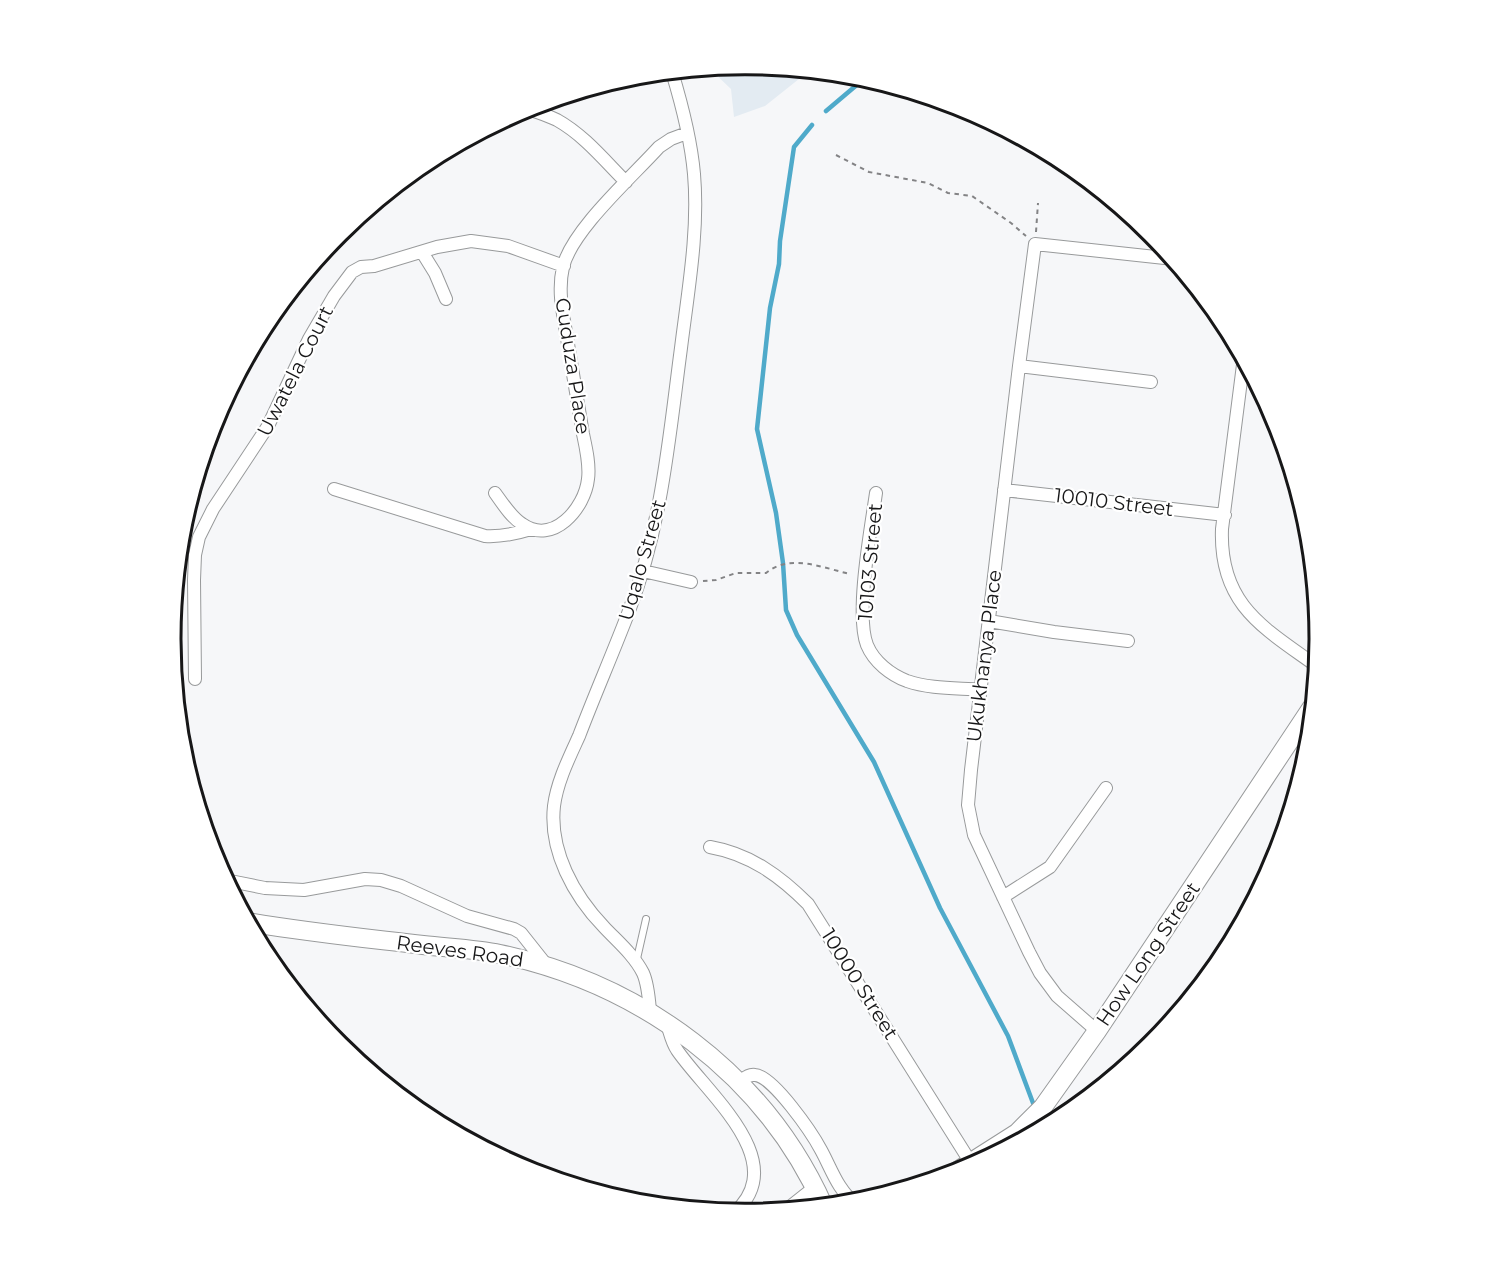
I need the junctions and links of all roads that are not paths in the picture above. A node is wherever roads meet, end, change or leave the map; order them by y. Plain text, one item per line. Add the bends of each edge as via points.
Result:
1 (674, 80) edge
2 (541, 114) edge
3 (687, 133) junction
4 (626, 182) junction
5 (422, 252) junction
6 (1161, 258) edge
7 (564, 266) junction
8 (446, 299) dead end
9 (1018, 366) junction
10 (1242, 372) edge
11 (1151, 382) dead end
12 (334, 489) dead end
13 (1004, 489) junction
14 (495, 493) dead end
15 (876, 493) dead end
16 (1225, 515) junction
17 (531, 529) junction
18 (643, 570) junction
19 (691, 582) road end
20 (989, 621) junction
21 (1128, 641) dead end
22 (1309, 661) edge
23 (195, 679) dead end
24 (981, 690) junction
25 (1304, 719) edge
26 (1106, 788) dead end
27 (710, 847) dead end
28 (236, 882) edge
29 (1003, 897) junction
30 (646, 919) dead end
31 (258, 923) edge
32 (636, 964) junction
33 (548, 967) junction
34 (650, 1011) junction
35 (667, 1023) junction
36 (1097, 1031) junction
37 (739, 1082) junction
38 (1025, 1130) edge
39 (968, 1158) edge
40 (815, 1187) junction
41 (846, 1195) edge
42 (820, 1199) edge
43 (797, 1201) edge
44 (742, 1204) edge

1 - 3 street, Uqalo Street
2 - 4 street via 567,126
3 - 4 street, Guduza Place via 659,147
3 - 18 street, Uqalo Street via 694,175 695,225 663,489
4 - 7 street, Guduza Place via 584,229
5 - 7 street, Uwatela Court via 471,241 492,243
5 - 8 street
5 - 23 street, Uwatela Court via 352,272 309,339 268,426 213,509 195,555
6 - 9 street, Ukukhanya Place via 1035,244
7 - 17 street, Guduza Place via 560,295 588,478 578,507 567,521 545,530
9 - 11 street
9 - 13 street, Ukukhanya Place
10 - 16 street
12 - 17 street via 484,536
13 - 16 street, 10010 Street
13 - 20 street, Ukukhanya Place
14 - 17 street via 513,516
15 - 24 street, 10103 Street via 863,618 871,652 878,662 909,682
16 - 22 street via 1221,546 1233,590 1260,624
18 - 19 street
18 - 32 street, Uqalo Street via 567,762 554,805 554,832 568,875 601,925
20 - 21 street
20 - 24 street, Ukukhanya Place
24 - 29 street, Ukukhanya Place via 969,815
25 - 36 street, How Long Street
26 - 29 street via 1059,858
27 - 39 street, 10000 Street via 760,864 808,904
28 - 33 street via 304,890 364,879 390,882 467,916 514,929
29 - 36 street, Ukukhanya Place via 1047,983
30 - 32 lane
31 - 33 street, Reeves Road via 498,954
32 - 34 street, Uqalo Street via 645,979
33 - 34 street, Reeves Road via 595,984
34 - 35 street, Reeves Road
35 - 37 street, Reeves Road
35 - 44 street via 677,1051 732,1118 749,1148 755,1171
36 - 38 street, How Long Street
37 - 40 street, Reeves Road via 789,1144
37 - 41 street via 754,1075 771,1083 812,1133
40 - 42 street, Reeves Road
40 - 43 street

